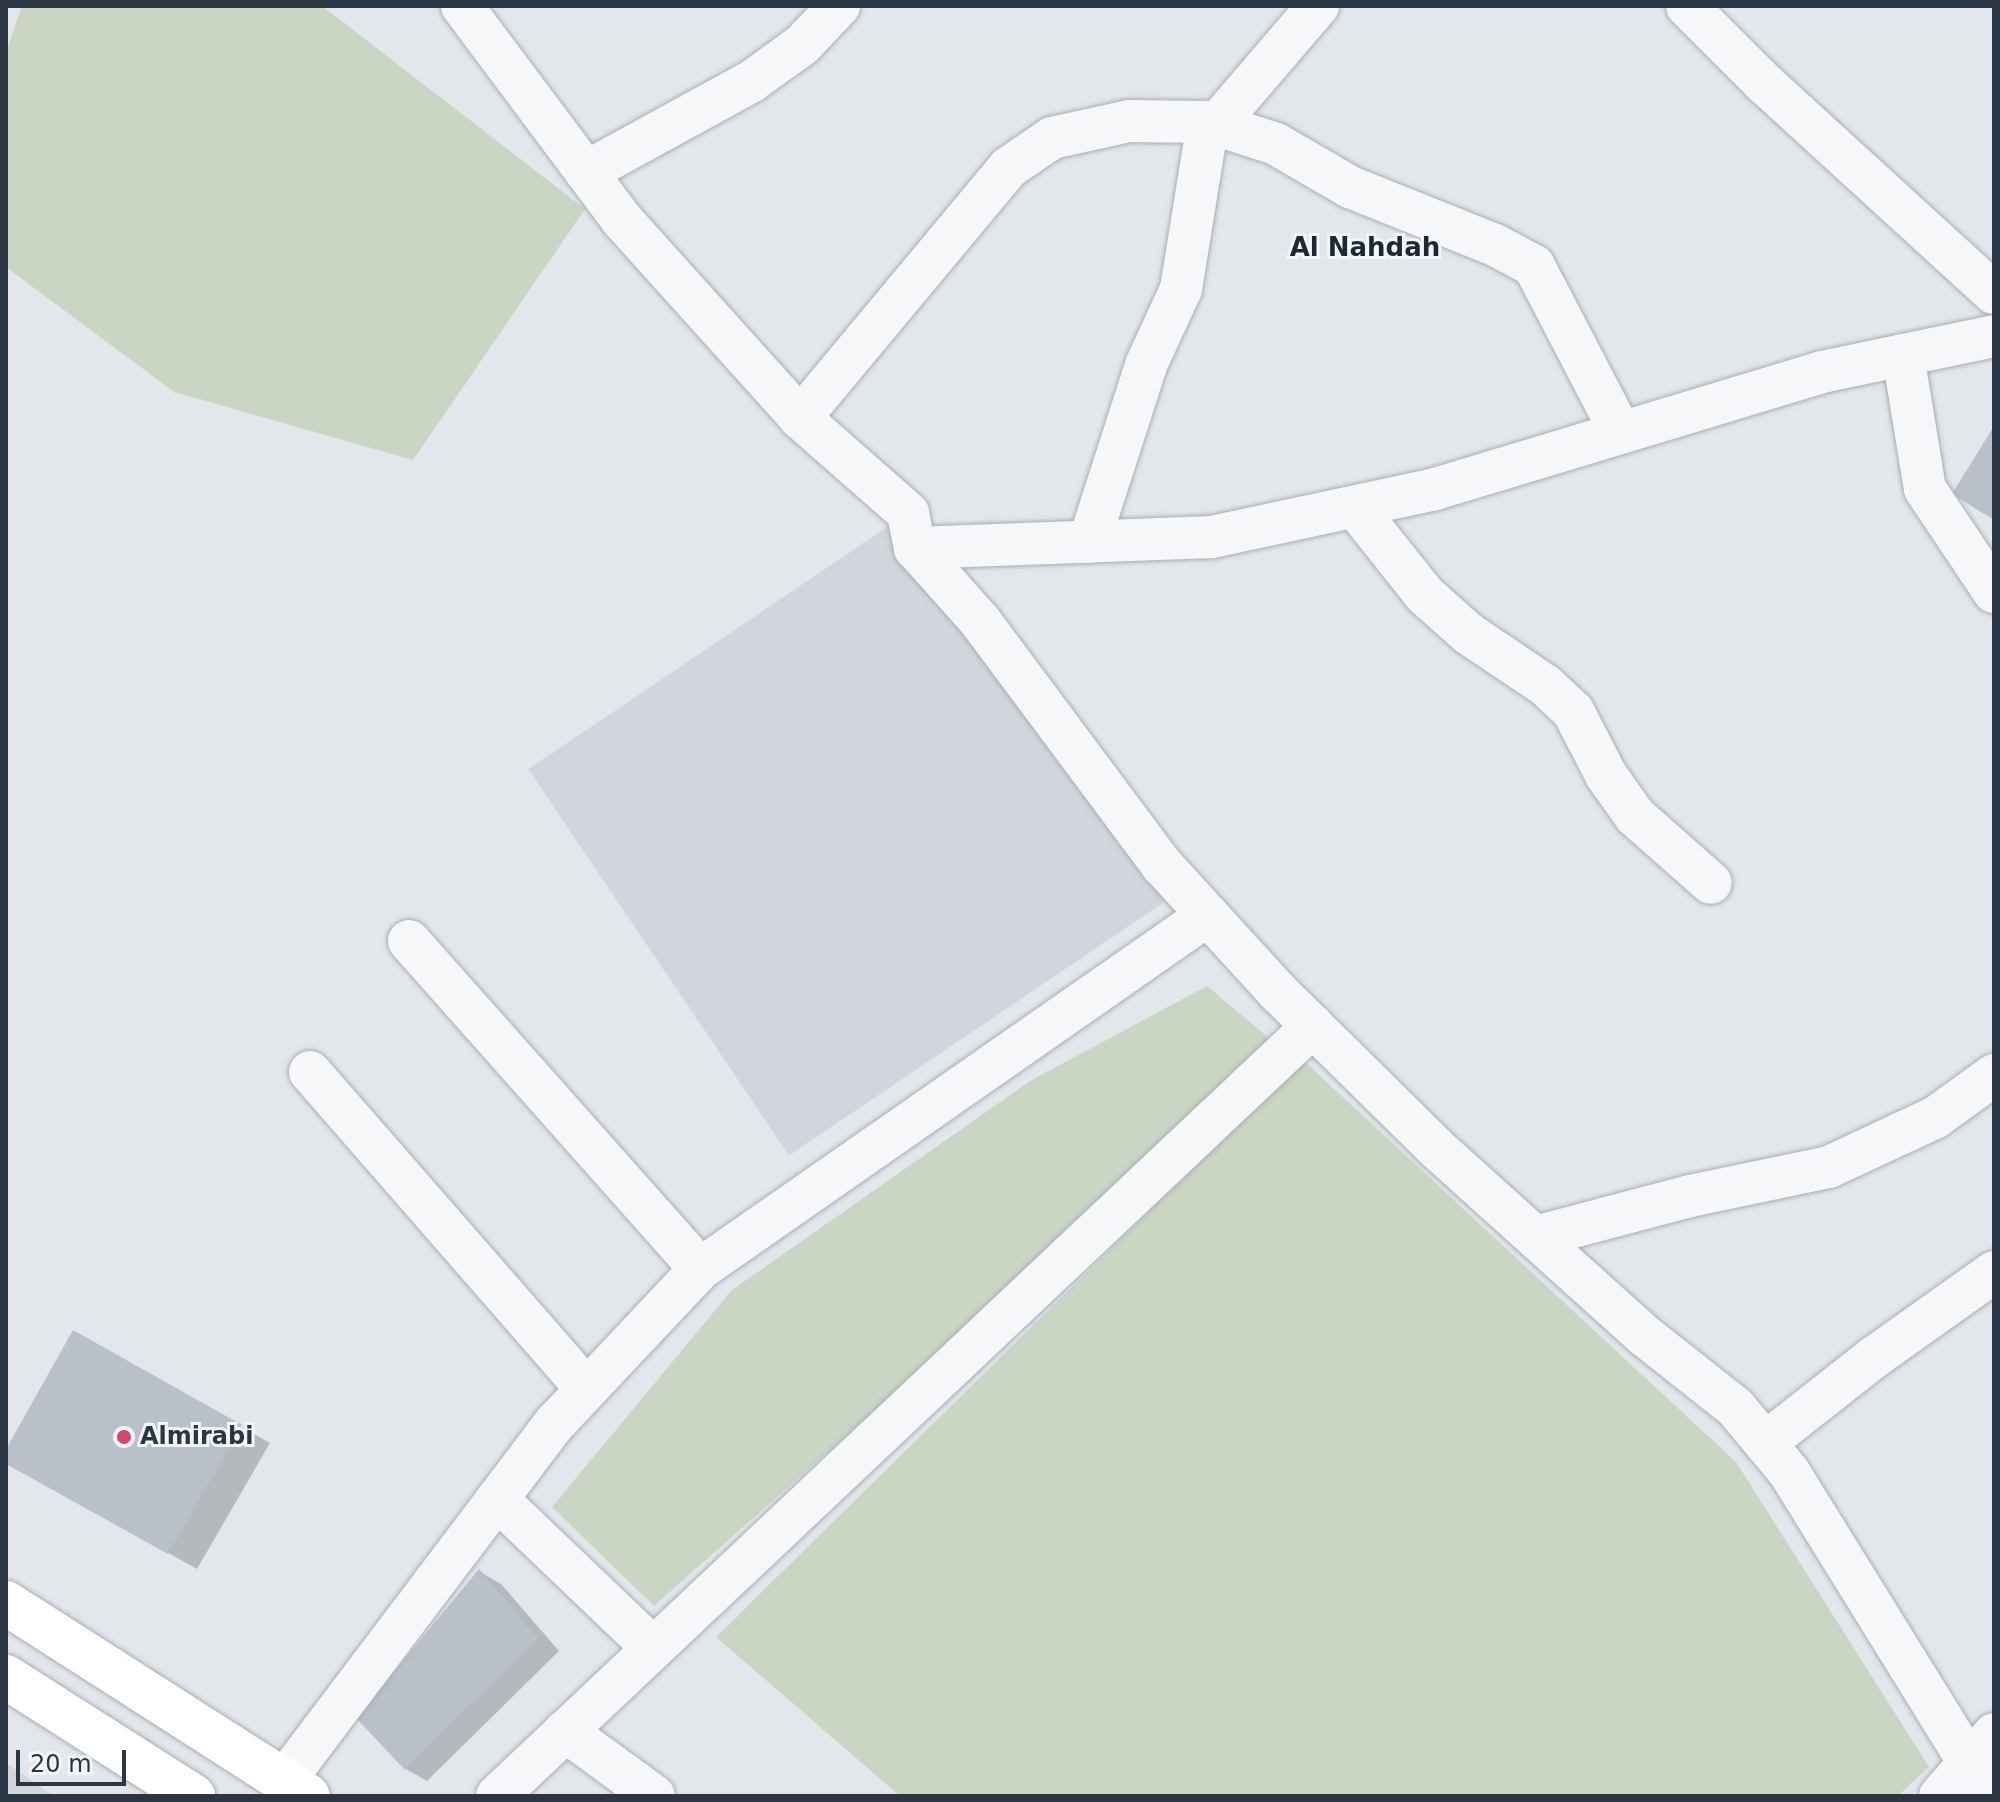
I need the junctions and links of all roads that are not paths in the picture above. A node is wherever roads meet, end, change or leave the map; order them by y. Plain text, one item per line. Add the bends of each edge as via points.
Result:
1 (462, 6) edge
2 (839, 6) edge
3 (1318, 6) edge
4 (1687, 6) edge
5 (1212, 124) junction
6 (586, 172) junction
7 (1994, 293) edge
8 (1994, 336) edge
9 (1903, 355) junction
10 (800, 418) junction
11 (1621, 433) junction
12 (1355, 507) junction
13 (1089, 542) junction
14 (915, 548) junction
15 (1994, 592) edge
16 (1711, 883) dead end
17 (1208, 915) junction
18 (409, 941) dead end
19 (1313, 1026) junction
20 (310, 1072) dead end
21 (1994, 1075) edge
22 (1535, 1237) junction
23 (700, 1269) junction
24 (1994, 1272) edge
25 (587, 1389) junction
26 (1765, 1443) junction
27 (497, 1499) junction
28 (6, 1603) edge
29 (653, 1648) junction
30 (6, 1677) edge
31 (565, 1731) junction
32 (1985, 1764) edge
33 (296, 1788) edge
34 (193, 1796) edge
35 (497, 1796) edge
36 (654, 1796) edge
37 (1940, 1796) edge

1 - 6 street
2 - 6 street via 802,45 752,81
3 - 5 street
4 - 7 street
5 - 10 street via 1129,121 1052,138 1008,168
5 - 11 street via 1276,144 1350,187 1534,266
5 - 13 street via 1181,289 1146,365
6 - 10 street via 622,220
8 - 9 street
9 - 11 street via 1822,372
9 - 15 street via 1925,489
10 - 14 street via 908,513
11 - 12 street via 1435,489
12 - 13 street via 1212,537
12 - 16 street via 1425,595 1573,711 1606,775 1635,816
13 - 14 street
14 - 17 street via 980,621 1162,865
17 - 19 street
17 - 23 street
18 - 23 street
19 - 22 street
19 - 29 street
20 - 25 street
21 - 22 street via 1936,1117 1829,1167
22 - 26 street via 1645,1336 1735,1407
23 - 25 street
24 - 26 street
25 - 27 street
26 - 32 street
27 - 29 street
27 - 33 street
28 - 33 highway
29 - 31 street
30 - 34 highway
31 - 35 street
31 - 36 street
32 - 37 street

